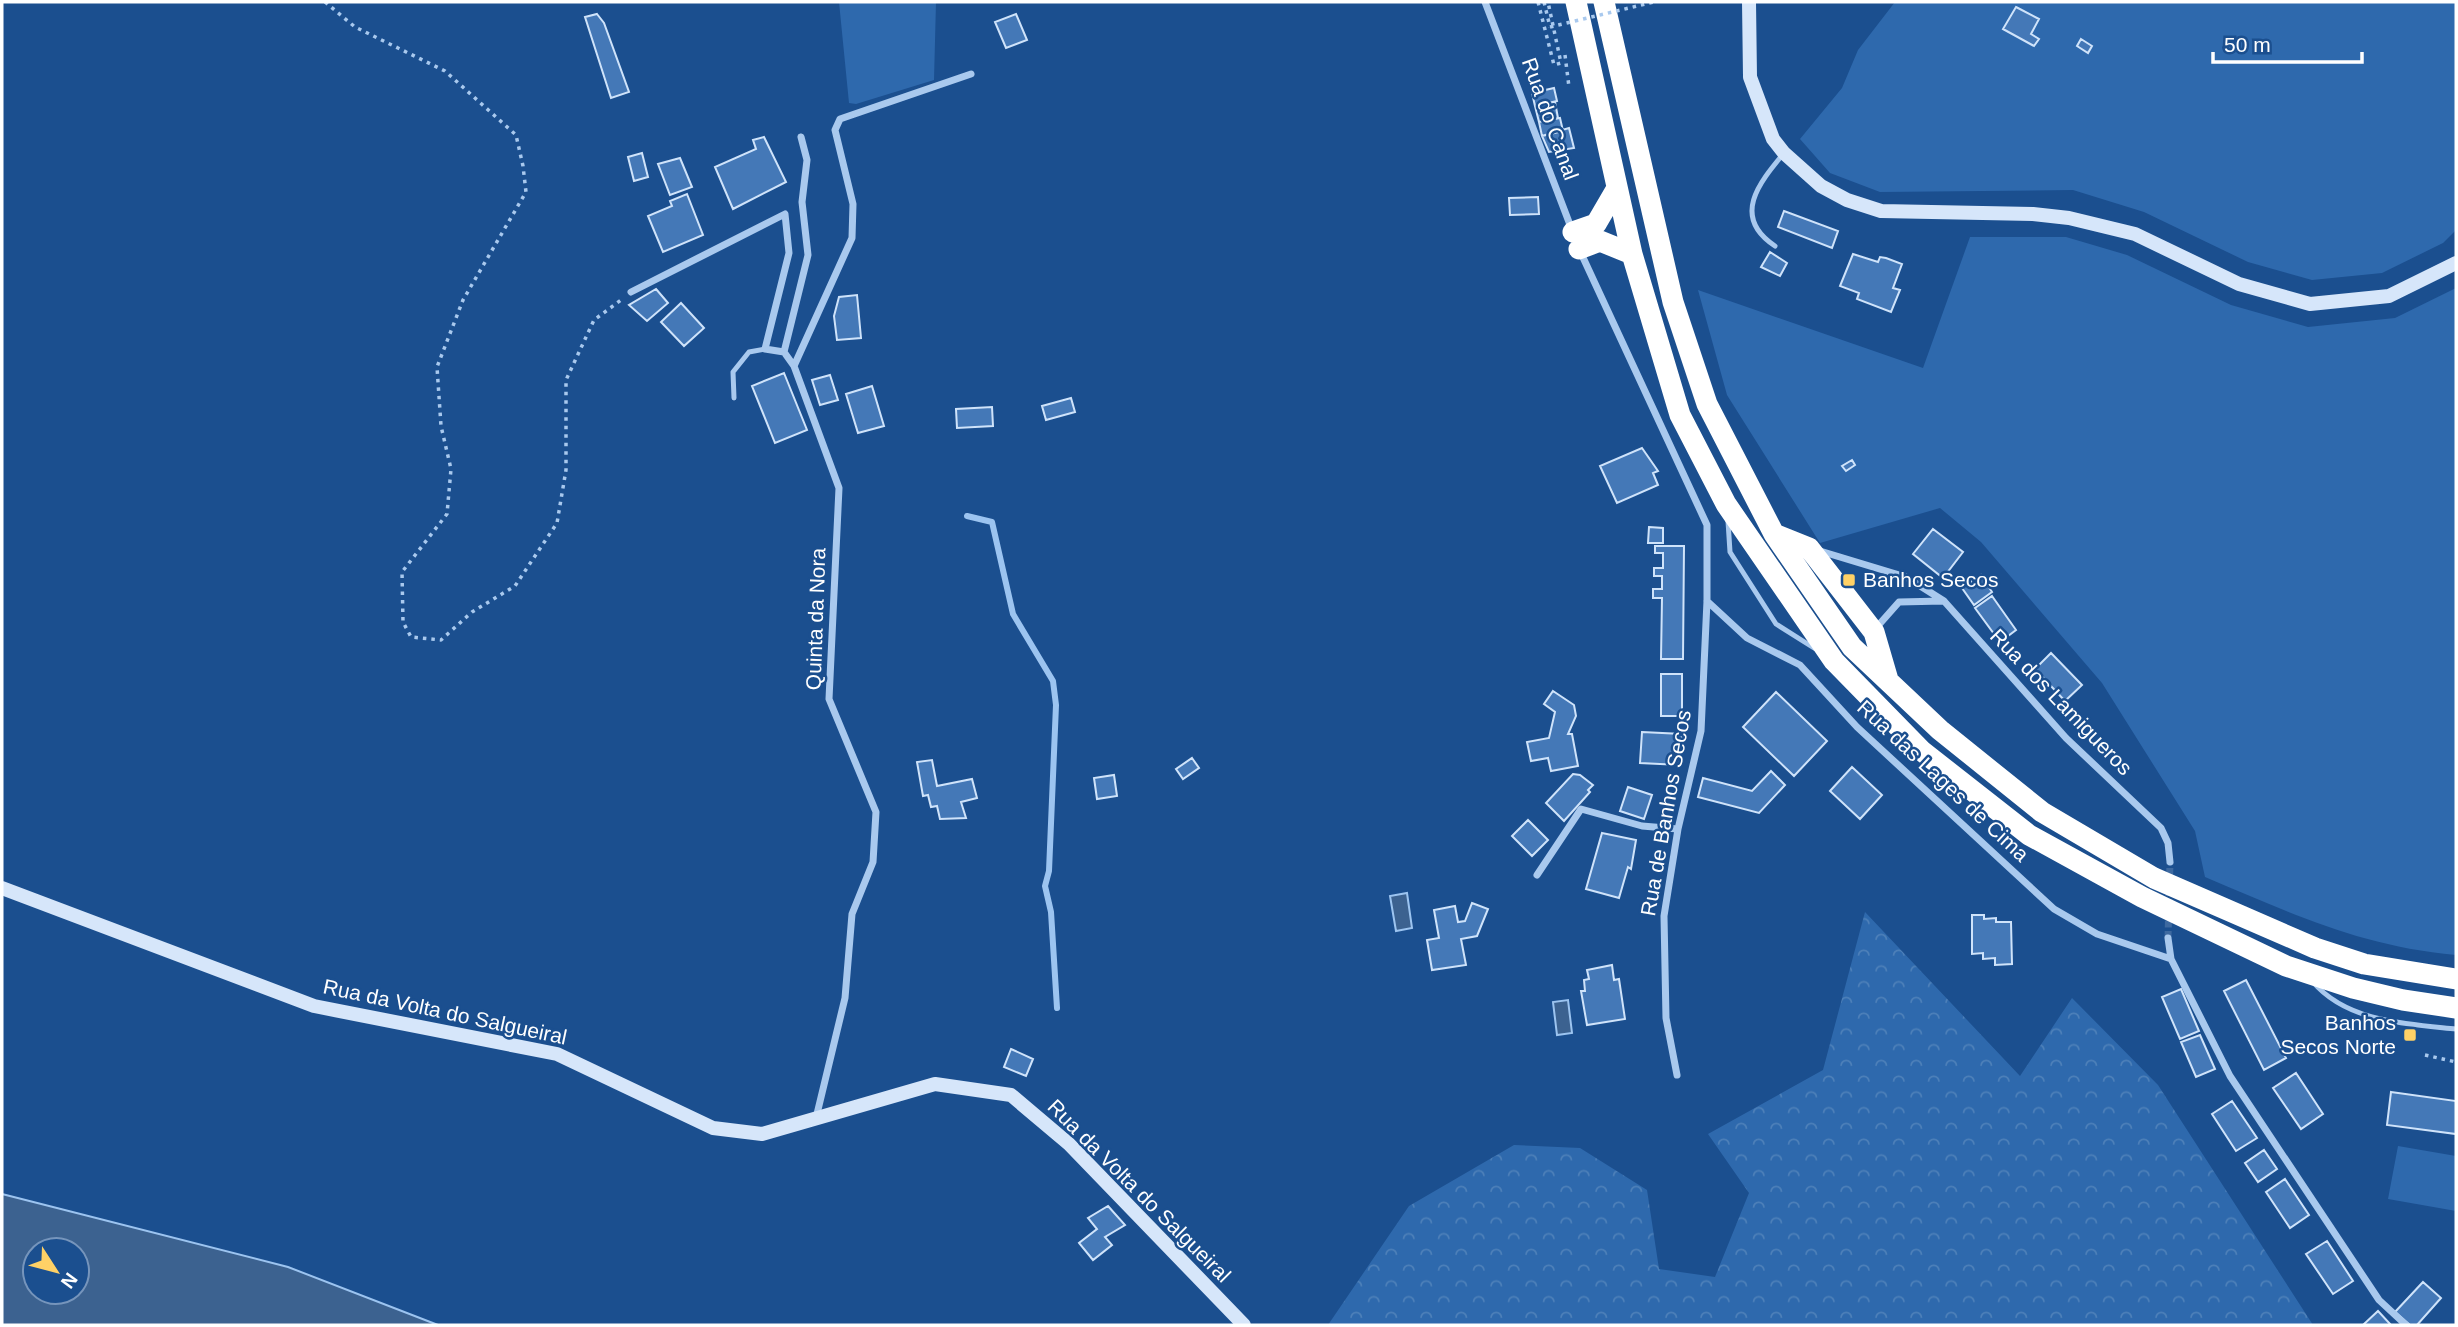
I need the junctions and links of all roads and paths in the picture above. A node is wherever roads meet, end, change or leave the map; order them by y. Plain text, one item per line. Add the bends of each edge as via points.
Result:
1 (325, 2) edge
2 (1485, 2) edge
3 (1538, 2) edge
4 (1546, 2) edge
5 (1576, 2) edge
6 (1604, 2) edge
7 (1654, 2) edge
8 (1749, 2) edge
9 (971, 74) dead end
10 (801, 137) dead end
11 (1784, 153) junction
12 (1617, 188) junction
13 (1576, 241) junction
14 (1775, 246) dead end
15 (1632, 254) junction
16 (2456, 263) edge
17 (631, 292) joint
18 (765, 349) junction
19 (784, 352) junction
20 (794, 366) junction
21 (734, 398) dead end
22 (1774, 534) junction
23 (1809, 548) junction
24 (1707, 601) junction
25 (1944, 601) junction
26 (1874, 632) junction
27 (1889, 680) junction
28 (1678, 829) junction
29 (2170, 862) tunnel mouth
30 (1537, 875) dead end
31 (2, 888) edge
32 (2168, 938) tunnel mouth
33 (2171, 958) junction
34 (2304, 972) junction
35 (2456, 979) edge
36 (2456, 1007) edge
37 (2456, 1029) edge
38 (2425, 1055) dead end
39 (2456, 1062) edge
40 (1677, 1075) dead end
41 (816, 1118) junction
42 (1244, 1325) edge
43 (2406, 1325) edge

1 - 17 path via 355,26 445,71 516,135 523,166 526,192 463,300 437,367 441,426 452,469 447,514 402,572 403,622 411,637 441,640 472,612 515,586 557,523 566,470 566,380 594,320
2 - 13 street, Rua do Canal
3 - 4 path via 1554,65 1560,63
4 - 7 path, bridge via 1550,27
5 - 12 highway
6 - 22 highway via 1673,302 1707,404
8 - 11 main road via 1749,77 1773,139
9 - 20 street via 840,120 835,130 853,204 852,238
10 - 19 street via 807,160 802,202 808,255
11 - 14 lane via 1760,181 1752,204 1752,220 1761,236
11 - 16 main road via 1821,186 1847,201 1881,211 2069,218 2135,234 2239,284 2310,304 2389,296
12 - 13 highway via 1596,224
12 - 15 highway
13 - 15 highway via 1600,241
13 - 24 street, Rua de Banhos Secos via 1707,525
15 - 34 highway via 1680,415 1726,503 1834,661 1922,751 2029,835 2142,897
17 - 18 street via 785,214 789,253
18 - 19 street
18 - 21 lane via 749,352 733,372
19 - 20 street, Quinta da Nora
20 - 41 street, Quinta da Nora via 839,488 828,699 876,812 873,862 852,914 845,998
22 - 23 highway
22 - 27 highway via 1852,647
23 - 25 street, Rua dos Lamigueros via 1906,577
23 - 26 highway
24 - 28 street, Rua de Banhos Secos via 1701,732
24 - 33 street, Rua das Lages de Cima via 1747,638 1800,665 1857,727 2054,909 2097,934
25 - 26 street via 1899,602
25 - 29 street, Rua dos Lamigueros via 2066,738 2161,828
26 - 27 highway
27 - 35 highway via 1940,730 2042,812 2154,878 2327,952 2405,973
28 - 30 street via 1642,826 1581,809
28 - 40 street, Rua de Banhos Secos via 1663,949 1665,1018
31 - 41 main road, Rua da Volta do Salgueiral via 314,1006 557,1054 713,1128 762,1135
32 - 33 street
33 - 43 street via 2230,1076 2379,1300
34 - 36 highway via 2403,1000
34 - 37 lane via 2334,1002 2360,1014
38 - 39 path
41 - 42 main road, Rua da Volta do Salgueiral via 935,1084 1011,1095 1069,1144

